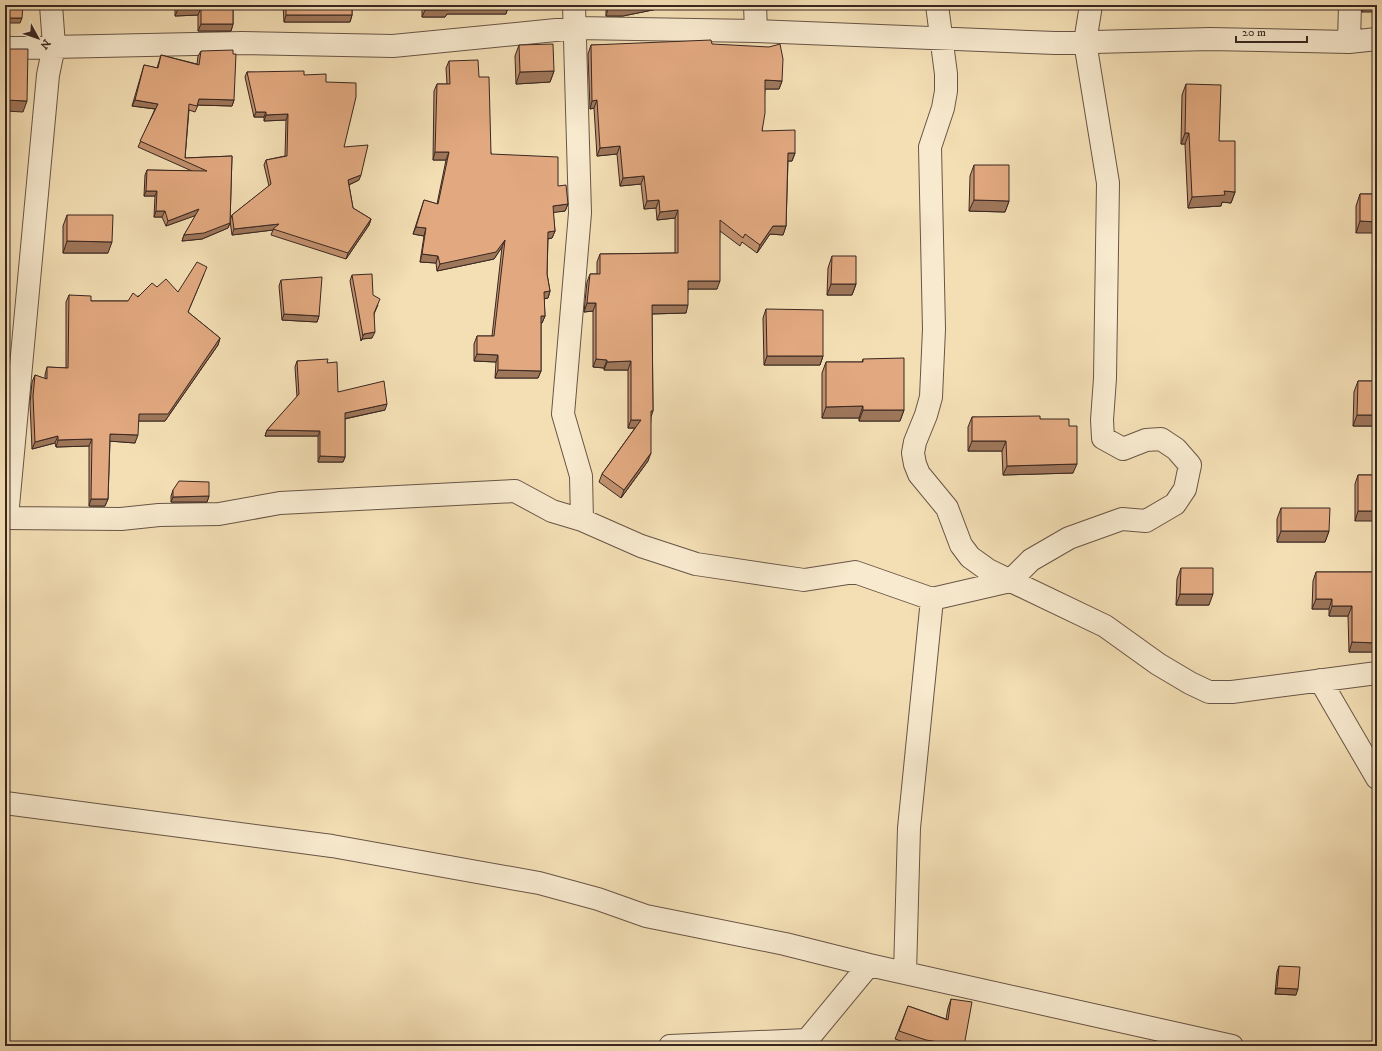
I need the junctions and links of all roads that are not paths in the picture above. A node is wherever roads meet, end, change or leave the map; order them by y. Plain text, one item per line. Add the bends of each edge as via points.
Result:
1 (51, 5) edge
2 (574, 5) edge
3 (755, 5) edge
4 (937, 5) edge
5 (1091, 5) edge
6 (1350, 5) edge
7 (576, 28) junction
8 (756, 31) junction
9 (941, 39) junction
10 (1377, 39) edge
11 (1085, 42) junction
12 (1350, 42) junction
13 (54, 46) junction
14 (5, 48) edge
15 (6, 518) edge
16 (582, 520) junction
17 (1010, 581) junction
18 (932, 599) junction
19 (1377, 673) edge
20 (1320, 680) junction
21 (1377, 778) edge
22 (5, 803) edge
23 (869, 965) junction
24 (906, 973) junction
25 (670, 1046) edge
26 (1232, 1046) edge

1 - 13 street
2 - 7 street
3 - 8 street
4 - 9 street
5 - 11 street
6 - 12 street
7 - 8 street
7 - 13 street via 393,46 242,43
7 - 16 street via 580,213 563,414 581,476
8 - 9 street
9 - 11 street
9 - 17 street via 946,92 930,147 934,329 931,397 913,453 919,474 947,508 961,545 970,557
10 - 12 street
11 - 12 street via 1210,39
11 - 17 street via 1108,183 1103,438 1123,449 1146,440 1161,439 1176,449 1190,465 1185,489 1175,504 1146,521 1122,519 1070,538 1031,560
13 - 14 street
13 - 15 street via 48,75
15 - 16 street via 121,519 159,515 219,514 280,503 515,492 552,510
16 - 18 street via 641,546 696,564 804,580 855,572
17 - 18 street
17 - 20 street via 1105,626 1158,664 1209,692 1232,692
18 - 24 street via 909,828
19 - 20 street
20 - 21 street
22 - 23 street via 332,846 539,883 598,899 646,916 785,944
23 - 24 street
23 - 25 street via 807,1040
24 - 26 street

